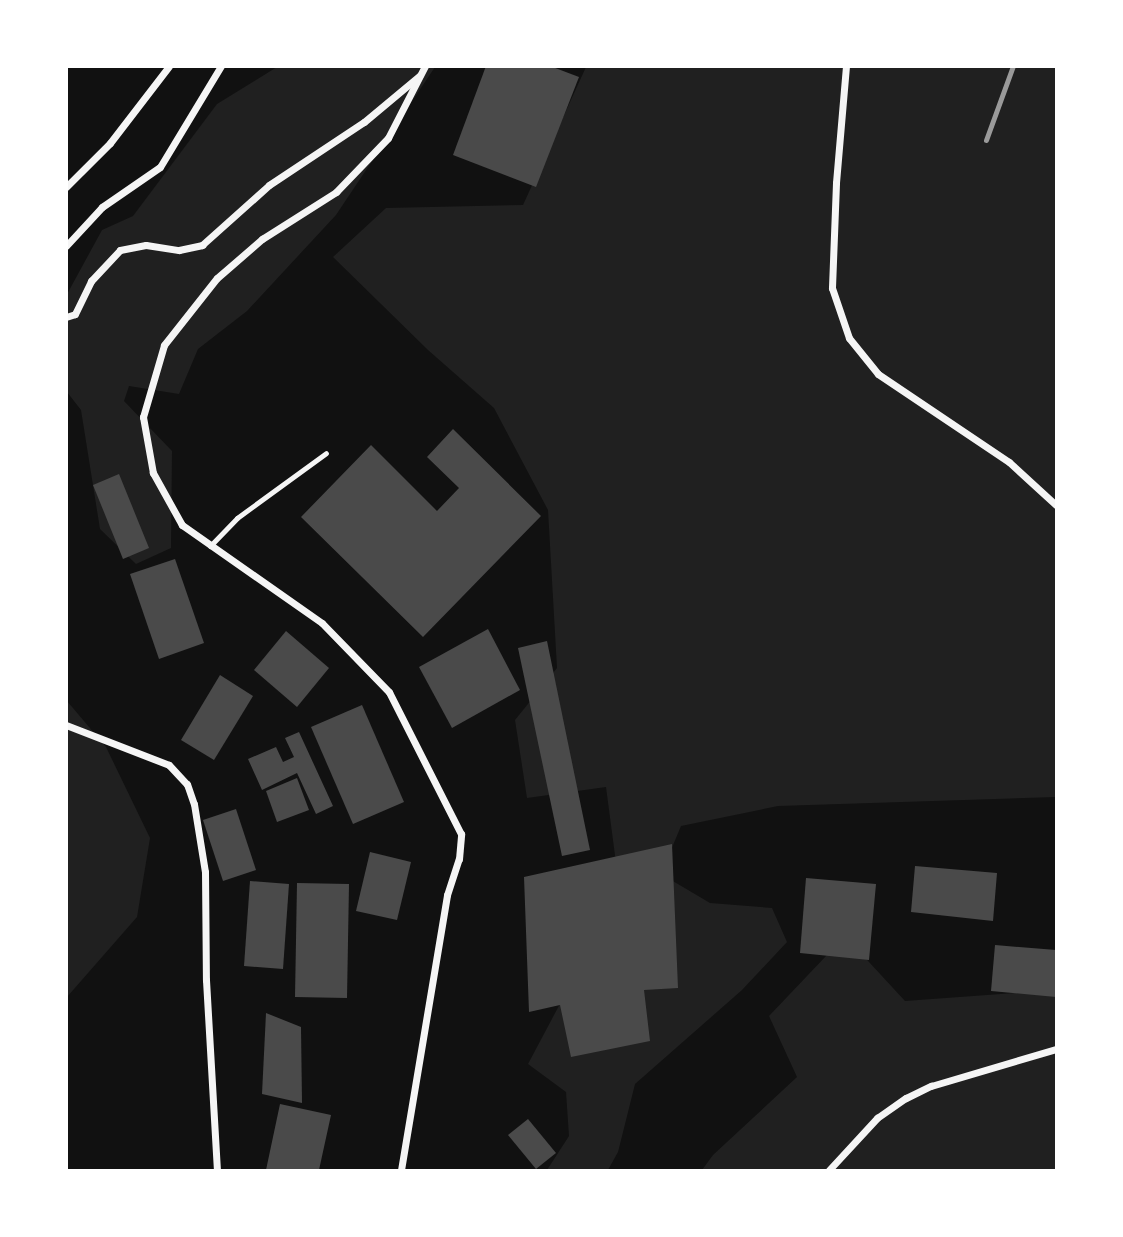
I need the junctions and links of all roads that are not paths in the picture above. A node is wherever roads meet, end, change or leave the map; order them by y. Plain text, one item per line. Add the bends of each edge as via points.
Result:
1 (169, 66) edge
2 (221, 66) edge
3 (846, 66) edge
4 (424, 70) edge
5 (66, 187) edge
6 (66, 246) edge
7 (66, 317) edge
8 (326, 453) dead end
9 (1056, 505) edge
10 (210, 546) junction
11 (66, 725) edge
12 (1056, 1049) edge
13 (217, 1171) edge
14 (401, 1171) edge
15 (829, 1171) edge

1 - 5 street via 110,143
2 - 6 street via 160,167 102,207
3 - 9 street via 832,288 849,338 878,374 1009,462
4 - 7 street via 364,122 269,186 202,245 179,250 146,245 120,250 91,281 75,314
4 - 10 street via 388,138 335,192 262,239 217,278 164,345 143,417 153,473 182,525
8 - 10 lane via 237,518
10 - 14 street via 322,623 389,692 461,834
11 - 13 street via 169,765 187,784 205,872
12 - 15 street via 931,1086 906,1098 877,1118

